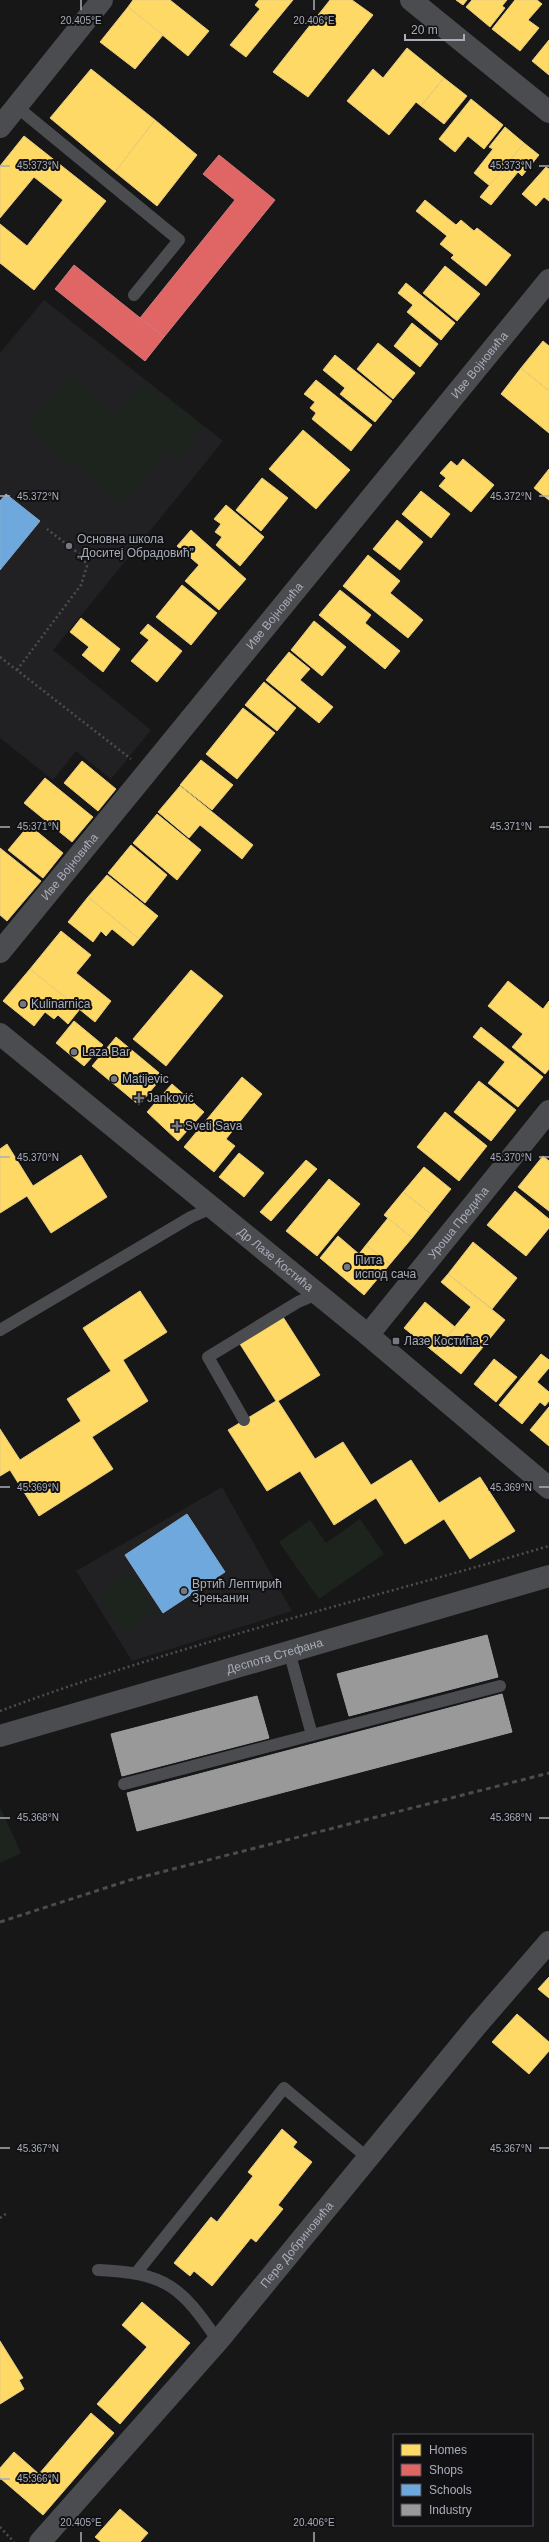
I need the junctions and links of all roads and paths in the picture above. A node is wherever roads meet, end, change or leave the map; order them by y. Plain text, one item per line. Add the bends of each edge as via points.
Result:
1 (102, 0) edge
2 (411, 0) edge
3 (8, 111) edge
4 (549, 112) edge
5 (0, 127) edge
6 (549, 280) edge
7 (134, 295) dead end
8 (47, 529) dead end
9 (0, 657) edge
10 (18, 670) junction
11 (147, 772) junction
12 (0, 952) edge
13 (0, 1034) edge
14 (549, 1111) edge
15 (212, 1208) junction
16 (317, 1294) junction
17 (0, 1330) edge
18 (368, 1335) junction
19 (244, 1420) dead end
20 (549, 1488) edge
21 (549, 1546) edge
22 (549, 1576) edge
23 (289, 1651) junction
24 (500, 1686) dead end
25 (0, 1711) edge
26 (312, 1735) junction
27 (0, 1736) edge
28 (124, 1784) dead end
29 (549, 1942) edge
30 (369, 2159) junction
31 (7, 2213) dead end
32 (0, 2218) edge
33 (98, 2270) dead end
34 (137, 2272) junction
35 (218, 2341) junction
36 (0, 2528) edge
37 (14, 2542) edge
38 (40, 2542) edge

1 - 3 street
2 - 4 street
3 - 5 street
3 - 7 lane via 179,240
6 - 11 street, Иве Војновића
8 - 10 path via 83,557 87,571 81,585
9 - 10 path
10 - 11 path
11 - 12 street, Иве Војновића
13 - 15 street, Др Лазе Костића
14 - 18 street, Уроша Предића
15 - 16 street, Др Лазе Костића
15 - 17 lane via 191,1216
16 - 18 street, Др Лазе Костића
16 - 19 lane via 298,1302 208,1357
18 - 20 street, Др Лазе Костића
21 - 25 path via 120,1669
22 - 23 street, Деспота Стефана
23 - 26 lane
23 - 27 street, Деспота Стефана
24 - 26 lane
26 - 28 lane
29 - 30 street, Пере Добриновића via 477,2025
30 - 34 lane via 284,2088
30 - 35 street, Пере Добриновића
31 - 32 path
33 - 34 lane
34 - 35 lane via 159,2279 184,2296 197,2309
35 - 38 street, Пере Добриновића
36 - 37 path

